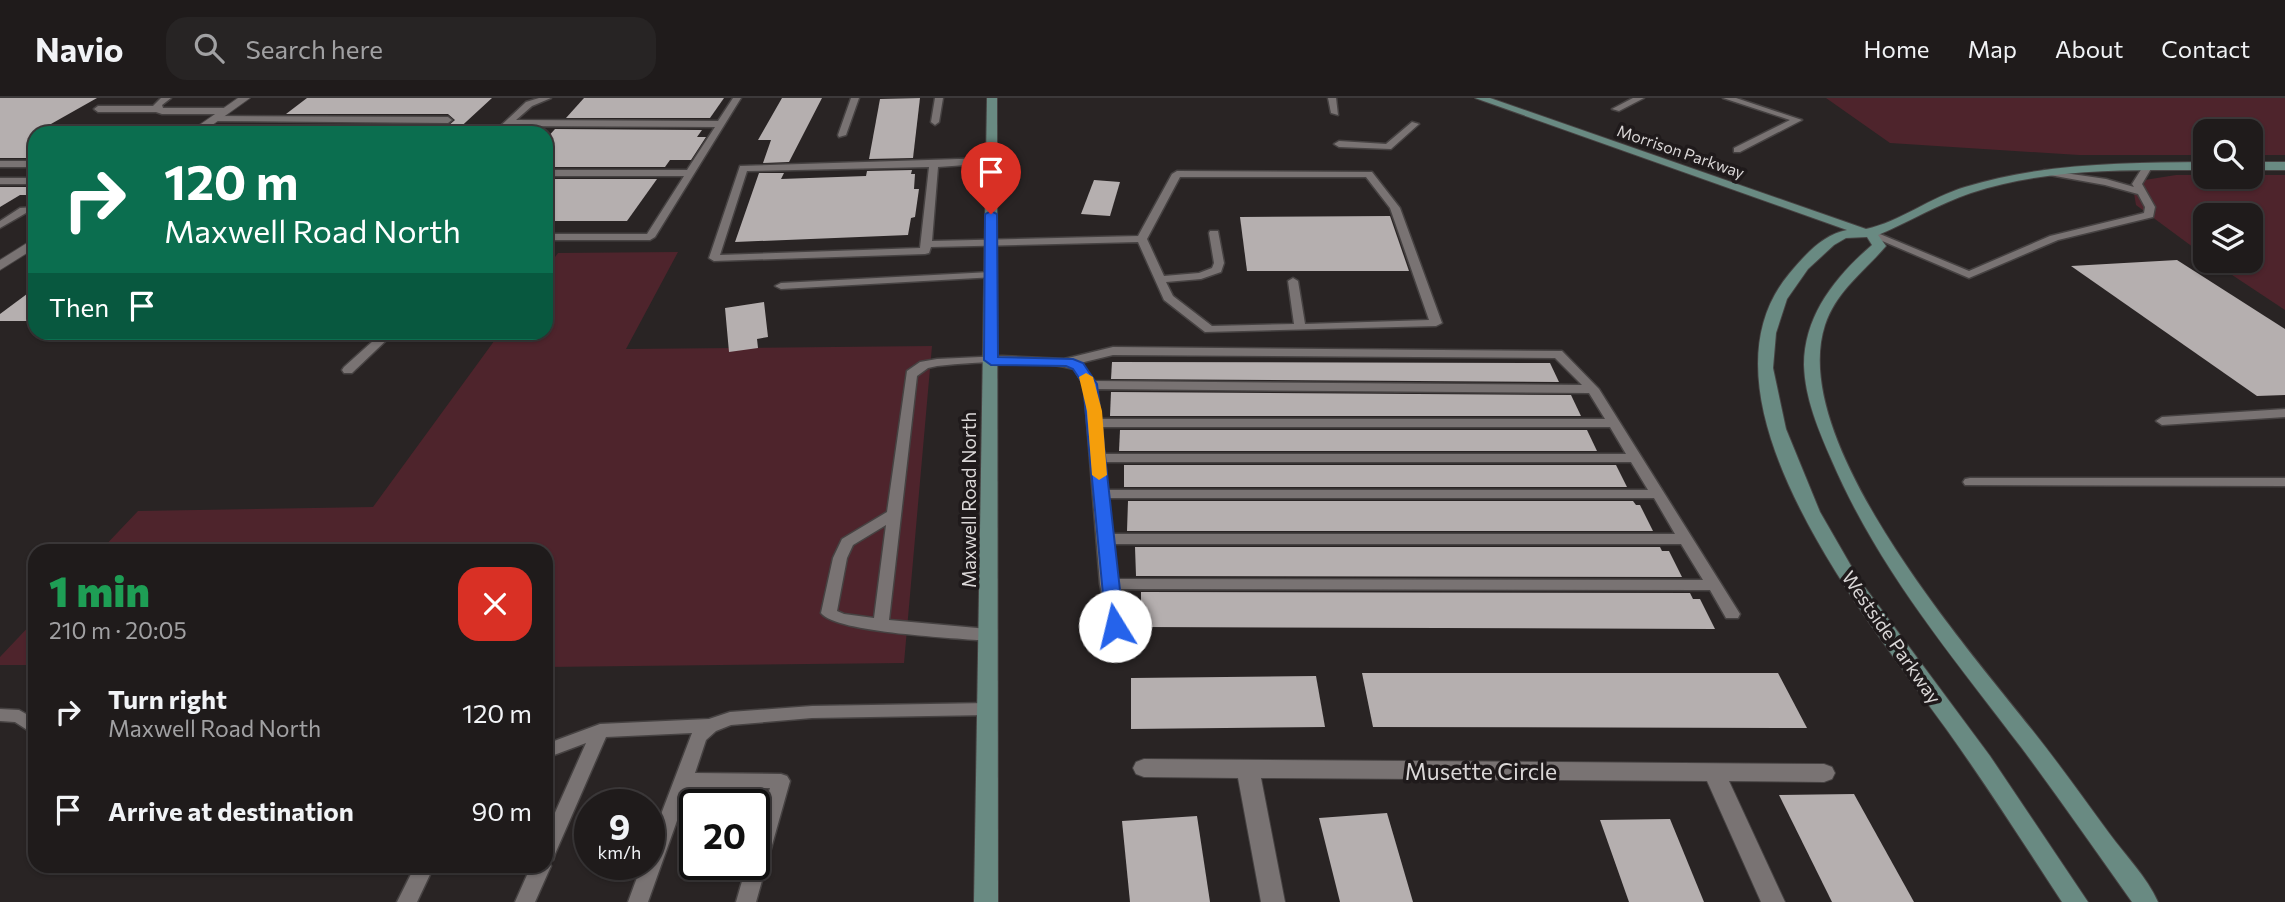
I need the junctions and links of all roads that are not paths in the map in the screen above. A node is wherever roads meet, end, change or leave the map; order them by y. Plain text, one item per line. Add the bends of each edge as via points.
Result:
1 (167, 98) edge
2 (245, 98) edge
3 (547, 98) edge
4 (737, 98) edge
5 (855, 98) edge
6 (939, 98) edge
7 (992, 98) edge
8 (1332, 98) edge
9 (1480, 98) edge
10 (1640, 98) edge
11 (1727, 98) edge
12 (157, 108) junction
13 (98, 109) dead end
14 (1616, 109) dead end
15 (226, 111) junction
16 (1335, 113) dead end
17 (215, 119) junction
18 (448, 120) dead end
19 (935, 122) dead end
20 (506, 123) junction
21 (720, 124) junction
22 (1415, 124) dead end
23 (204, 126) edge
24 (503, 126) edge
25 (842, 135) dead end
26 (1339, 144) dead end
27 (1737, 150) dead end
28 (991, 161) junction
29 (934, 163) junction
30 (0, 164) edge
31 (28, 164) edge
32 (2193, 166) edge
33 (2263, 166) edge
34 (2285, 166) edge
35 (2147, 167) junction
36 (2047, 172) junction
37 (553, 173) edge
38 (690, 173) junction
39 (28, 180) edge
40 (0, 181) edge
41 (2140, 192) junction
42 (28, 210) edge
43 (0, 225) edge
44 (1214, 233) dead end
45 (1871, 234) junction
46 (553, 237) edge
47 (1142, 239) junction
48 (991, 241) junction
49 (926, 244) junction
50 (28, 247) edge
51 (0, 266) edge
52 (991, 275) junction
53 (1161, 279) junction
54 (1293, 281) dead end
55 (781, 286) dead end
56 (1300, 328) junction
57 (381, 340) edge
58 (991, 360) junction
59 (1068, 362) junction
60 (348, 370) dead end
61 (1090, 384) junction
62 (1593, 388) junction
63 (2285, 413) edge
64 (2162, 421) dead end
65 (1095, 423) junction
66 (1613, 423) junction
67 (1098, 458) junction
68 (1635, 458) junction
69 (1970, 482) dead end
70 (2285, 482) edge
71 (1101, 494) junction
72 (1658, 494) junction
73 (894, 514) junction
74 (1105, 539) junction
75 (1686, 539) junction
76 (1108, 584) junction
77 (1716, 585) junction
78 (1732, 614) dead end
79 (881, 625) junction
80 (1115, 626) dead end
81 (988, 635) junction
82 (988, 709) junction
83 (0, 715) edge
84 (28, 723) edge
85 (710, 726) junction
86 (600, 731) junction
87 (553, 748) edge
88 (1144, 768) dead end
89 (1248, 769) junction
90 (1714, 772) junction
91 (1824, 773) dead end
92 (683, 780) junction
93 (553, 838) edge
94 (422, 873) edge
95 (538, 873) edge
96 (407, 902) edge
97 (525, 902) edge
98 (638, 902) edge
99 (746, 902) edge
100 (986, 902) edge
101 (1273, 902) edge
102 (1773, 902) edge
103 (2076, 902) edge
104 (2146, 902) edge

1 - 12 lane
2 - 15 street
3 - 20 lane via 529,104
4 - 21 lane
5 - 25 lane
6 - 19 lane
7 - 28 main road, Maxwell Road North
8 - 16 lane
9 - 45 main road, Morrison Parkway
10 - 14 lane
11 - 27 lane via 1798,120
12 - 13 lane
12 - 15 lane
15 - 17 street
17 - 18 lane
17 - 23 street
20 - 21 lane
20 - 24 lane
21 - 38 lane
22 - 26 lane via 1388,147
28 - 29 lane
28 - 48 main road, Maxwell Road North
29 - 49 lane
29 - 49 lane via 743,168 715,258 925,251
30 - 31 lane
32 - 35 main road, Westside Parkway
33 - 34 main road
35 - 36 main road, Westside Parkway
35 - 41 lane via 2137,184
36 - 41 lane
36 - 45 main road, Westside Parkway via 1967,190
37 - 38 lane
38 - 46 lane via 650,237
39 - 40 lane
41 - 45 lane via 2150,207 2149,215 2054,238 1969,275
42 - 43 lane
44 - 53 lane via 1217,271
45 - 103 main road, Westside Parkway via 1841,234 1785,289 1768,346 1766,378 1775,417 1817,520 1851,582
45 - 104 main road via 1879,246 1842,281 1816,328 1813,386 1843,470 1905,583
47 - 48 lane
47 - 53 lane
47 - 56 lane via 1177,174 1369,174 1395,208 1436,323
48 - 49 lane
48 - 52 main road, Maxwell Road North
50 - 51 street
52 - 55 lane
52 - 58 main road, Maxwell Road North
53 - 56 lane via 1168,298 1209,330
54 - 56 lane
57 - 60 lane
58 - 59 lane
58 - 73 lane via 924,365 911,374
58 - 81 main road, Maxwell Road North
59 - 61 lane via 1078,366
59 - 62 lane via 1113,351 1558,354
61 - 62 lane
61 - 65 lane
62 - 66 lane
63 - 64 lane
65 - 66 lane
65 - 67 lane
66 - 68 lane
67 - 68 lane
67 - 71 lane
68 - 72 lane
69 - 70 lane
71 - 72 lane
71 - 74 lane
72 - 75 lane
73 - 79 lane
73 - 79 lane via 847,542 829,613 841,620
74 - 75 lane
74 - 76 lane
75 - 77 lane
76 - 77 lane
76 - 80 lane
77 - 78 lane
79 - 81 lane
81 - 82 main road, Maxwell Road North
82 - 85 lane via 812,712 730,719
82 - 100 main road, Maxwell Road North
83 - 84 lane via 19,716
85 - 86 lane
85 - 92 lane via 699,737
86 - 87 lane
86 - 93 lane
88 - 89 street, Musette Circle
89 - 90 street, Musette Circle
89 - 101 street
90 - 91 street, Musette Circle
90 - 102 street
92 - 98 lane
92 - 99 lane via 781,781
94 - 96 lane
95 - 97 lane

